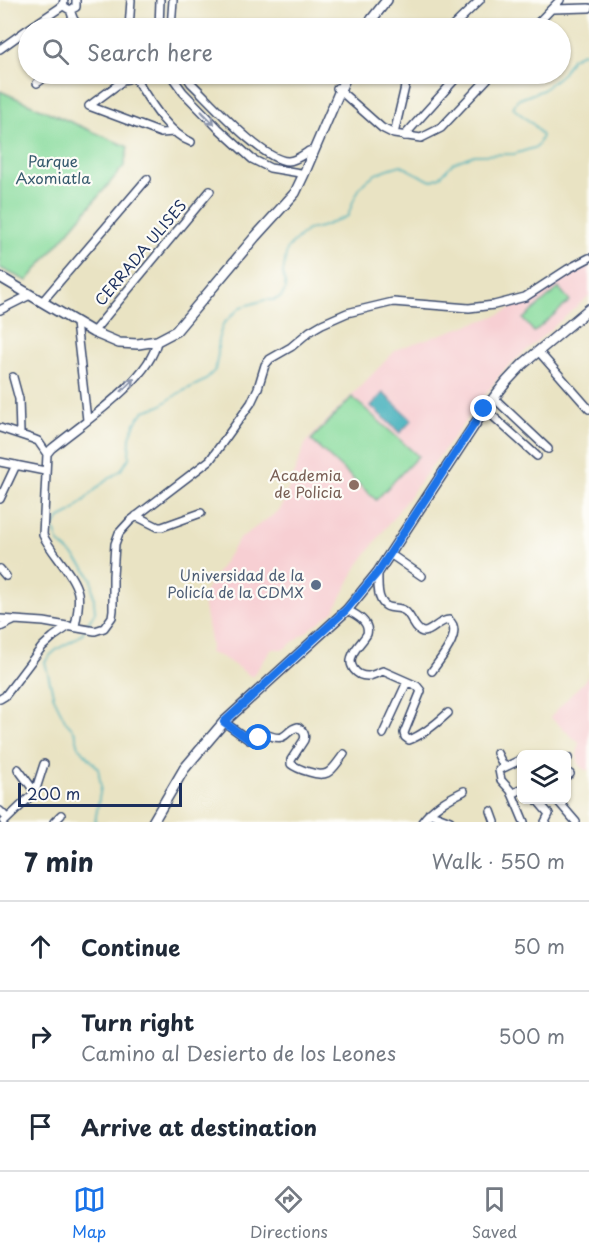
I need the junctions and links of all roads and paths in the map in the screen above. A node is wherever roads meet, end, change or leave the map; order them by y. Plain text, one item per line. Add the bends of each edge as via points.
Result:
1 (76, 0) edge
2 (131, 0) edge
3 (160, 0) edge
4 (173, 0) edge
5 (379, 0) edge
6 (387, 0) edge
7 (480, 0) edge
8 (560, 0) edge
9 (64, 3) edge
10 (589, 8) edge
11 (553, 9) junction
12 (70, 10) junction
13 (44, 18) edge
14 (73, 18) edge
15 (130, 18) edge
16 (159, 18) edge
17 (170, 18) edge
18 (367, 18) edge
19 (373, 18) edge
20 (466, 18) edge
21 (544, 18) edge
22 (18, 37) edge
23 (0, 49) edge
24 (119, 84) edge
25 (139, 84) edge
26 (177, 84) edge
27 (192, 84) edge
28 (340, 84) edge
29 (406, 84) edge
30 (451, 84) edge
31 (483, 84) edge
32 (339, 88) junction
33 (174, 132) junction
34 (394, 134) junction
35 (404, 135) junction
36 (190, 142) dead end
37 (309, 151) junction
38 (289, 161) junction
39 (285, 171) junction
40 (300, 173) junction
41 (147, 179) dead end
42 (210, 191) dead end
43 (284, 203) junction
44 (589, 258) edge
45 (0, 277) edge
46 (30, 295) junction
47 (42, 302) junction
48 (589, 309) edge
49 (0, 310) edge
50 (76, 323) junction
51 (93, 332) junction
52 (157, 340) junction
53 (539, 352) junction
54 (13, 377) dead end
55 (494, 398) junction
56 (484, 409) junction
57 (589, 409) edge
58 (87, 420) junction
59 (0, 428) edge
60 (20, 434) junction
61 (548, 449) dead end
62 (47, 454) junction
63 (537, 456) dead end
64 (0, 462) edge
65 (16, 465) junction
66 (45, 471) junction
67 (0, 499) edge
68 (201, 513) dead end
69 (136, 516) junction
70 (390, 554) junction
71 (0, 569) edge
72 (378, 572) junction
73 (6, 576) dead end
74 (422, 576) dead end
75 (346, 610) junction
76 (0, 619) edge
77 (13, 621) junction
78 (74, 626) junction
79 (0, 627) edge
80 (432, 671) dead end
81 (407, 682) junction
82 (0, 699) edge
83 (448, 713) dead end
84 (226, 720) junction
85 (383, 734) dead end
86 (497, 753) dead end
87 (344, 754) dead end
88 (517, 761) edge
89 (44, 764) dead end
90 (18, 769) dead end
91 (501, 769) junction
92 (464, 791) dead end
93 (35, 792) junction
94 (517, 792) edge
95 (512, 794) junction
96 (540, 804) edge
97 (560, 804) edge
98 (0, 811) edge
99 (490, 811) dead end
100 (429, 813) junction
101 (61, 815) dead end
102 (6, 820) edge
103 (450, 821) edge
104 (54, 822) edge
105 (153, 822) edge
106 (422, 822) edge
107 (428, 822) edge
108 (495, 822) edge
109 (524, 822) edge
110 (545, 822) edge
111 (576, 822) edge

1 - 12 street via 76,7
2 - 15 street
3 - 16 street
4 - 17 street
5 - 18 main road
6 - 19 main road
7 - 20 street
8 - 11 street
9 - 12 street
9 - 13 street
10 - 11 street
11 - 21 street
12 - 14 street
22 - 23 street
24 - 33 street via 89,106 161,133
25 - 33 street
26 -> 39 street via 252,159
27 - 38 street via 264,152
28 - 32 main road
29 - 34 street
30 - 35 street
31 - 35 street via 441,128 421,138
32 - 34 street via 382,128
32 - 37 main road
32 - 43 main road via 295,193
33 - 36 street
34 - 35 street
37 - 38 street
37 - 40 main road
38 - 39 street
39 - 40 street
40 - 43 main road
41 - 47 street
42 - 51 street, CERRADA ULISES
43 - 52 main road via 176,331
44 - 69 street via 525,297 494,305 469,308 393,302 347,313 322,324 265,365 251,403 210,460
45 - 46 main road
46 - 47 main road
46 - 49 street
47 - 50 main road
48 - 53 main road
50 - 51 main road
50 - 58 street
51 - 52 main road via 119,343
58 -> 52 street via 144,369 155,352
53 - 55 main road via 523,364
53 - 57 street
54 - 60 street via 19,399
55 - 56 main road
55 - 61 street
56 - 63 street
56 - 70 main road
58 - 62 street
59 - 60 street
60 - 62 street via 38,441
62 - 66 street
64 - 65 street
65 - 66 street
65 - 67 street
66 - 78 street via 42,535 75,585 79,603
68 - 69 street via 162,527
69 - 78 street via 124,526 115,544 112,617 104,628 95,631
70 - 72 main road
70 - 74 street
71 - 73 street
72 - 75 main road
72 - 80 street via 383,604 403,609 420,630 427,631 445,620 453,624 453,639
75 - 81 street via 361,618 369,630 351,657 354,670 368,676 383,671
75 - 84 main road
76 - 77 street
77 - 78 street
77 - 79 street
78 - 82 street via 42,647
81 - 83 street via 421,691 405,737 409,740 424,733
81 - 85 street
84 - 87 street via 249,740 265,735 280,738 298,727 305,737 291,764 317,775 329,773
84 - 105 main road via 184,769
86 - 91 street
88 - 91 street
89 - 93 street
90 - 93 street
91 - 95 street via 501,780
92 - 100 street
93 - 102 street
94 - 95 street
95 - 109 street
96 - 110 street via 549,814
97 - 111 street
98 - 102 street
99 - 108 street
100 - 103 street
100 - 106 street
100 - 107 street
101 - 104 street

